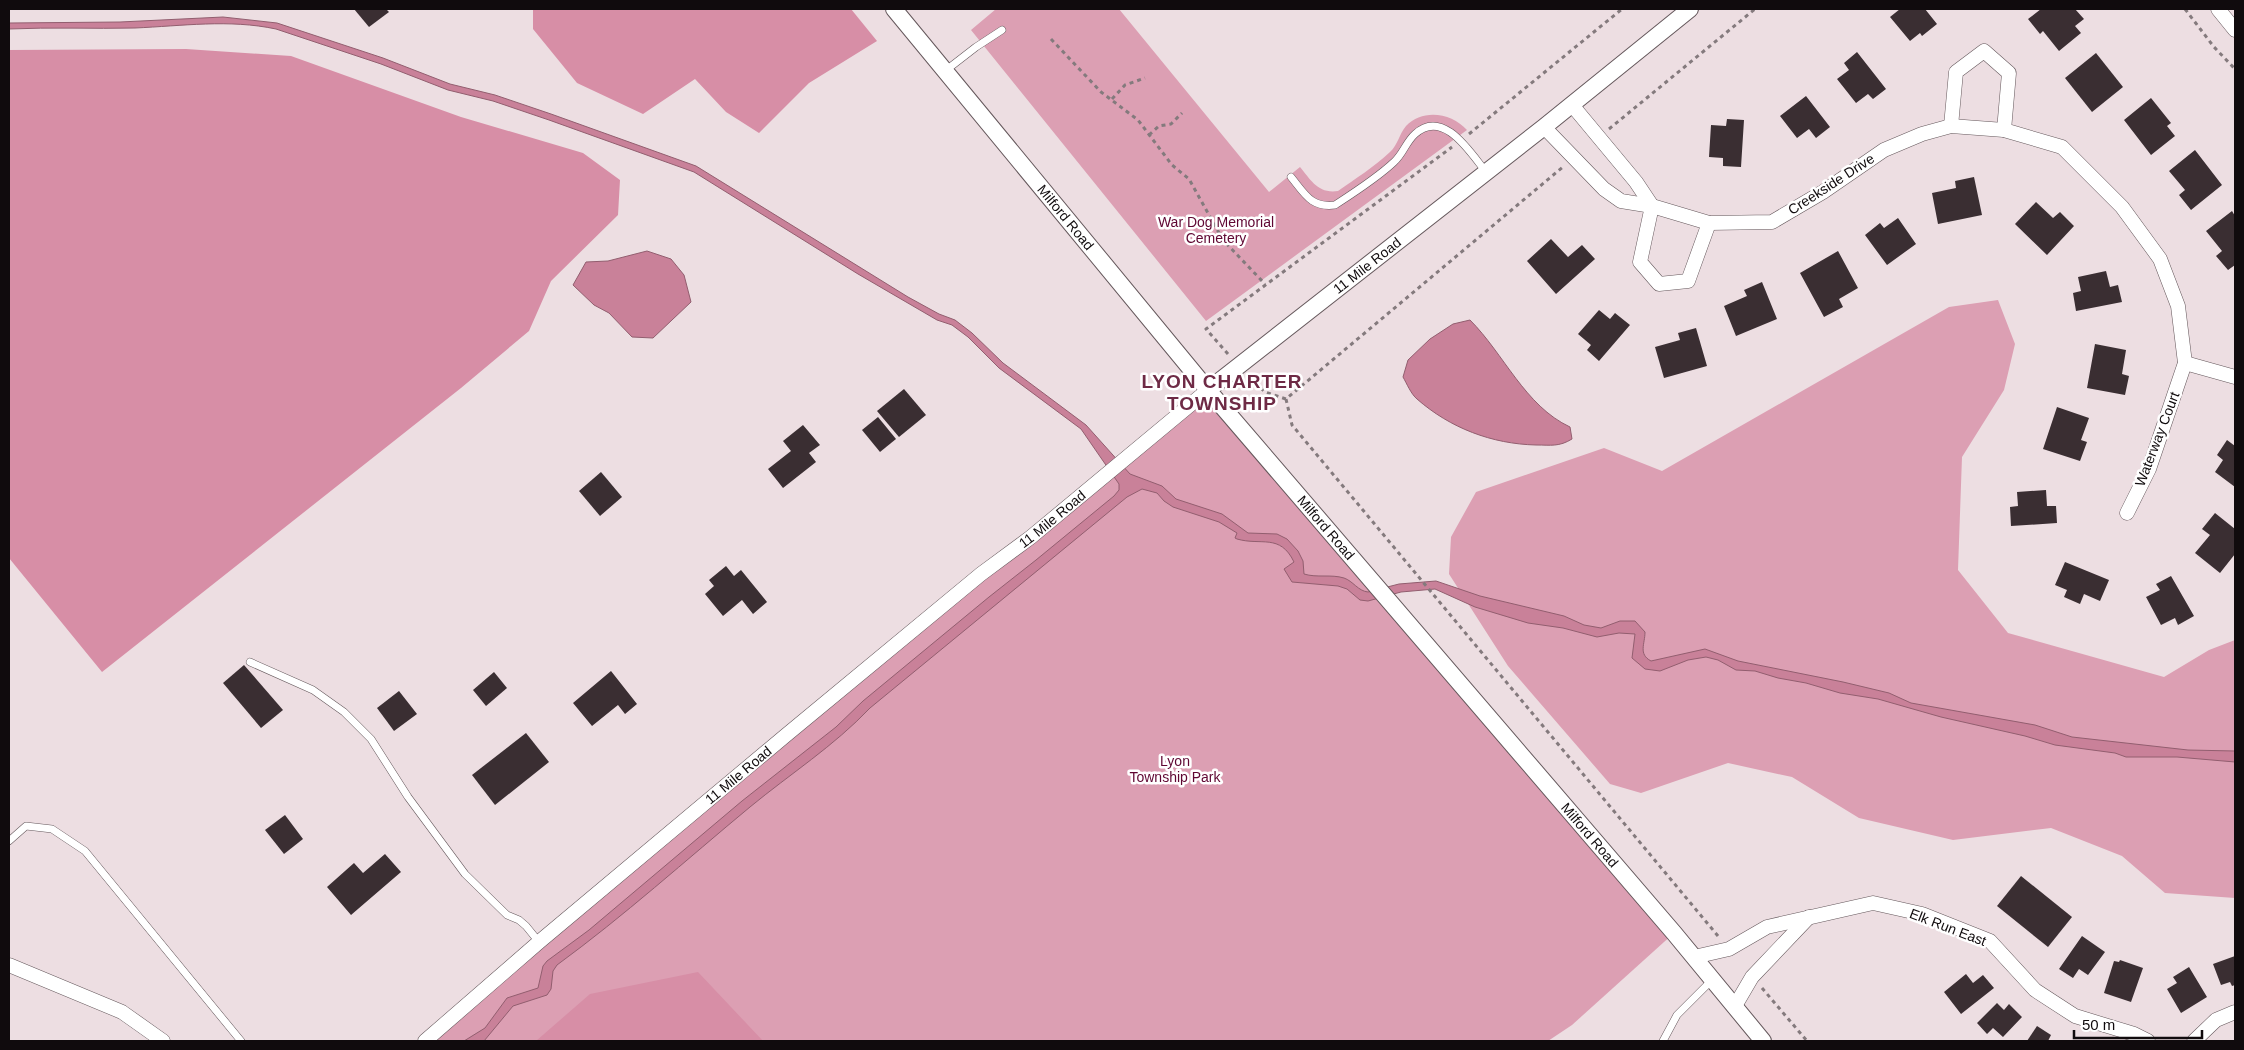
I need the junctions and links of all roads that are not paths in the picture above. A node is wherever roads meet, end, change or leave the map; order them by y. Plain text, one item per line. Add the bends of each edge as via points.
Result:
1 (894, 9) edge
2 (1690, 9) edge
3 (2218, 9) edge
4 (1002, 30) dead end
5 (2235, 30) edge
6 (945, 71) junction
7 (1572, 105) junction
8 (1951, 126) junction
9 (1544, 127) junction
10 (2004, 130) junction
11 (1486, 172) junction
12 (1291, 177) dead end
13 (1652, 206) junction
14 (1709, 223) junction
15 (2185, 363) junction
16 (2235, 377) edge
17 (1208, 390) junction
18 (2127, 513) dead end
19 (250, 662) dead end
20 (9, 841) edge
21 (1809, 917) junction
22 (538, 942) junction
23 (1694, 957) junction
24 (9, 965) edge
25 (1713, 979) junction
26 (1735, 1006) junction
27 (2235, 1012) edge
28 (163, 1041) edge
29 (242, 1041) edge
30 (425, 1041) edge
31 (1663, 1041) edge
32 (1763, 1041) edge
33 (2148, 1041) edge
34 (2194, 1041) edge

1 - 6 street, Milford Road
2 - 7 street, 11 Mile Road
3 - 5 street
4 - 6 lane
6 - 17 street, Milford Road
7 - 9 street, 11 Mile Road
7 - 13 street
8 - 10 street, Creekside Drive
8 - 10 street via 1956,72 1984,51 2009,73
8 - 14 street, Creekside Drive via 1884,150 1772,222
9 - 11 street, 11 Mile Road
9 - 13 street, Creekside Drive via 1604,189 1621,201
10 - 15 street, Creekside Drive via 2062,147 2122,206 2160,259 2178,306
11 - 12 lane via 1454,133 1435,126 1415,133 1395,162 1335,205 1325,206 1309,200
11 - 17 street, 11 Mile Road
13 - 14 street, Creekside Drive
13 - 14 street via 1640,262 1659,284 1688,280
15 - 16 street
15 - 18 street, Waterway Court via 2149,468
17 - 22 street, 11 Mile Road
17 - 23 street, Milford Road
19 - 22 lane via 313,690 344,712 371,739 408,797 465,874 507,915 526,926
20 - 29 lane via 26,826 52,829 85,851
21 - 23 street, Elk Run East via 1767,927 1729,949
21 - 26 street via 1752,976
21 - 33 street, Elk Run East via 1873,903 1922,914 1990,941 2035,990 2075,1016
22 - 30 street, 11 Mile Road
23 - 25 street, Milford Road
24 - 28 street via 122,1012
25 - 26 street, Milford Road
25 - 31 lane via 1676,1015
26 - 32 street, Milford Road
27 - 34 street via 2216,1020

